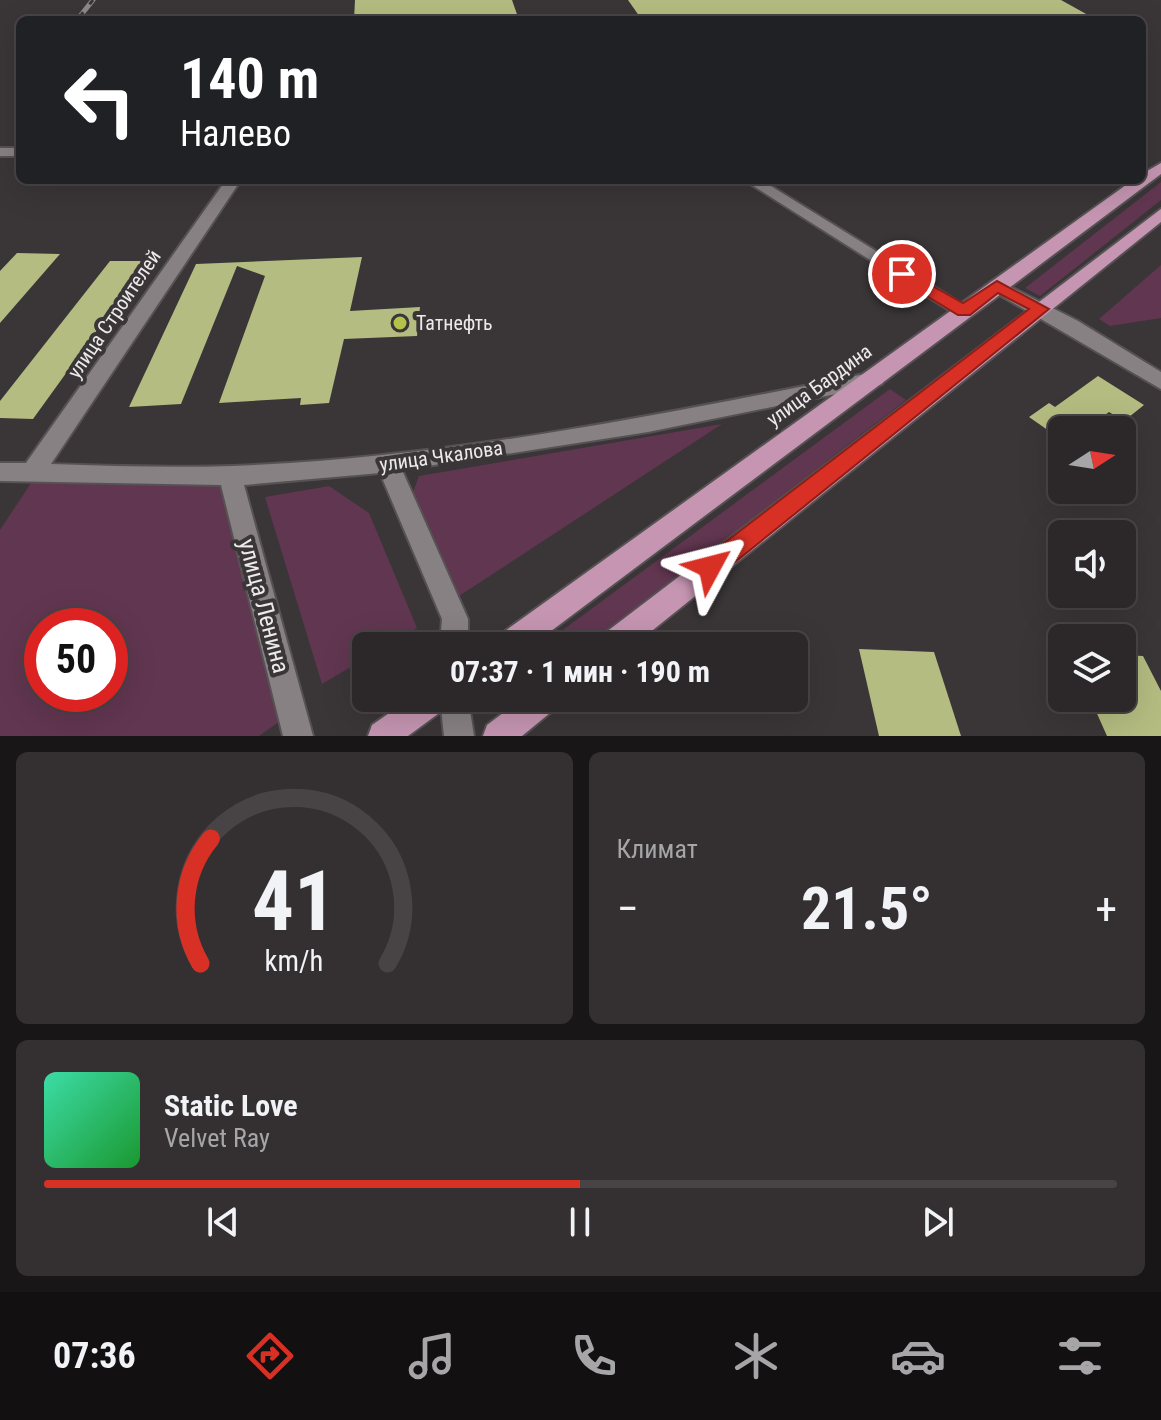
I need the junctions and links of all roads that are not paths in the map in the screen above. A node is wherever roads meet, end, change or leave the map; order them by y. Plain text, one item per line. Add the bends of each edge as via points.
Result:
1 (231, 184) edge
2 (758, 184) edge
3 (1138, 184) edge
4 (1161, 214) edge
5 (997, 286) junction
6 (1041, 309) junction
7 (964, 311) junction
8 (875, 379) junction
9 (1161, 382) edge
10 (388, 464) junction
11 (0, 472) edge
12 (32, 473) junction
13 (230, 476) junction
14 (455, 632) edge
15 (527, 632) edge
16 (629, 632) edge
17 (416, 712) edge
18 (456, 712) edge
19 (528, 712) edge
20 (298, 736) edge
21 (383, 736) edge
22 (459, 736) edge
23 (498, 736) edge

1 - 12 street, улица Строителей
2 - 7 street
3 - 5 main road, улица Бардина
4 - 6 main road
5 - 6 street
5 - 7 main road, улица Бардина
6 - 9 street
6 - 16 main road
7 - 8 main road, улица Бардина
8 - 10 street, улица Чкалова via 580,437
8 - 15 main road, улица Бардина
10 - 13 street, улица Чкалова
10 - 14 street via 455,619
11 - 12 street, улица Чкалова
12 - 13 street, улица Чкалова
13 - 20 street, улица Ленина
17 - 21 main road
18 - 22 street
19 - 23 main road

